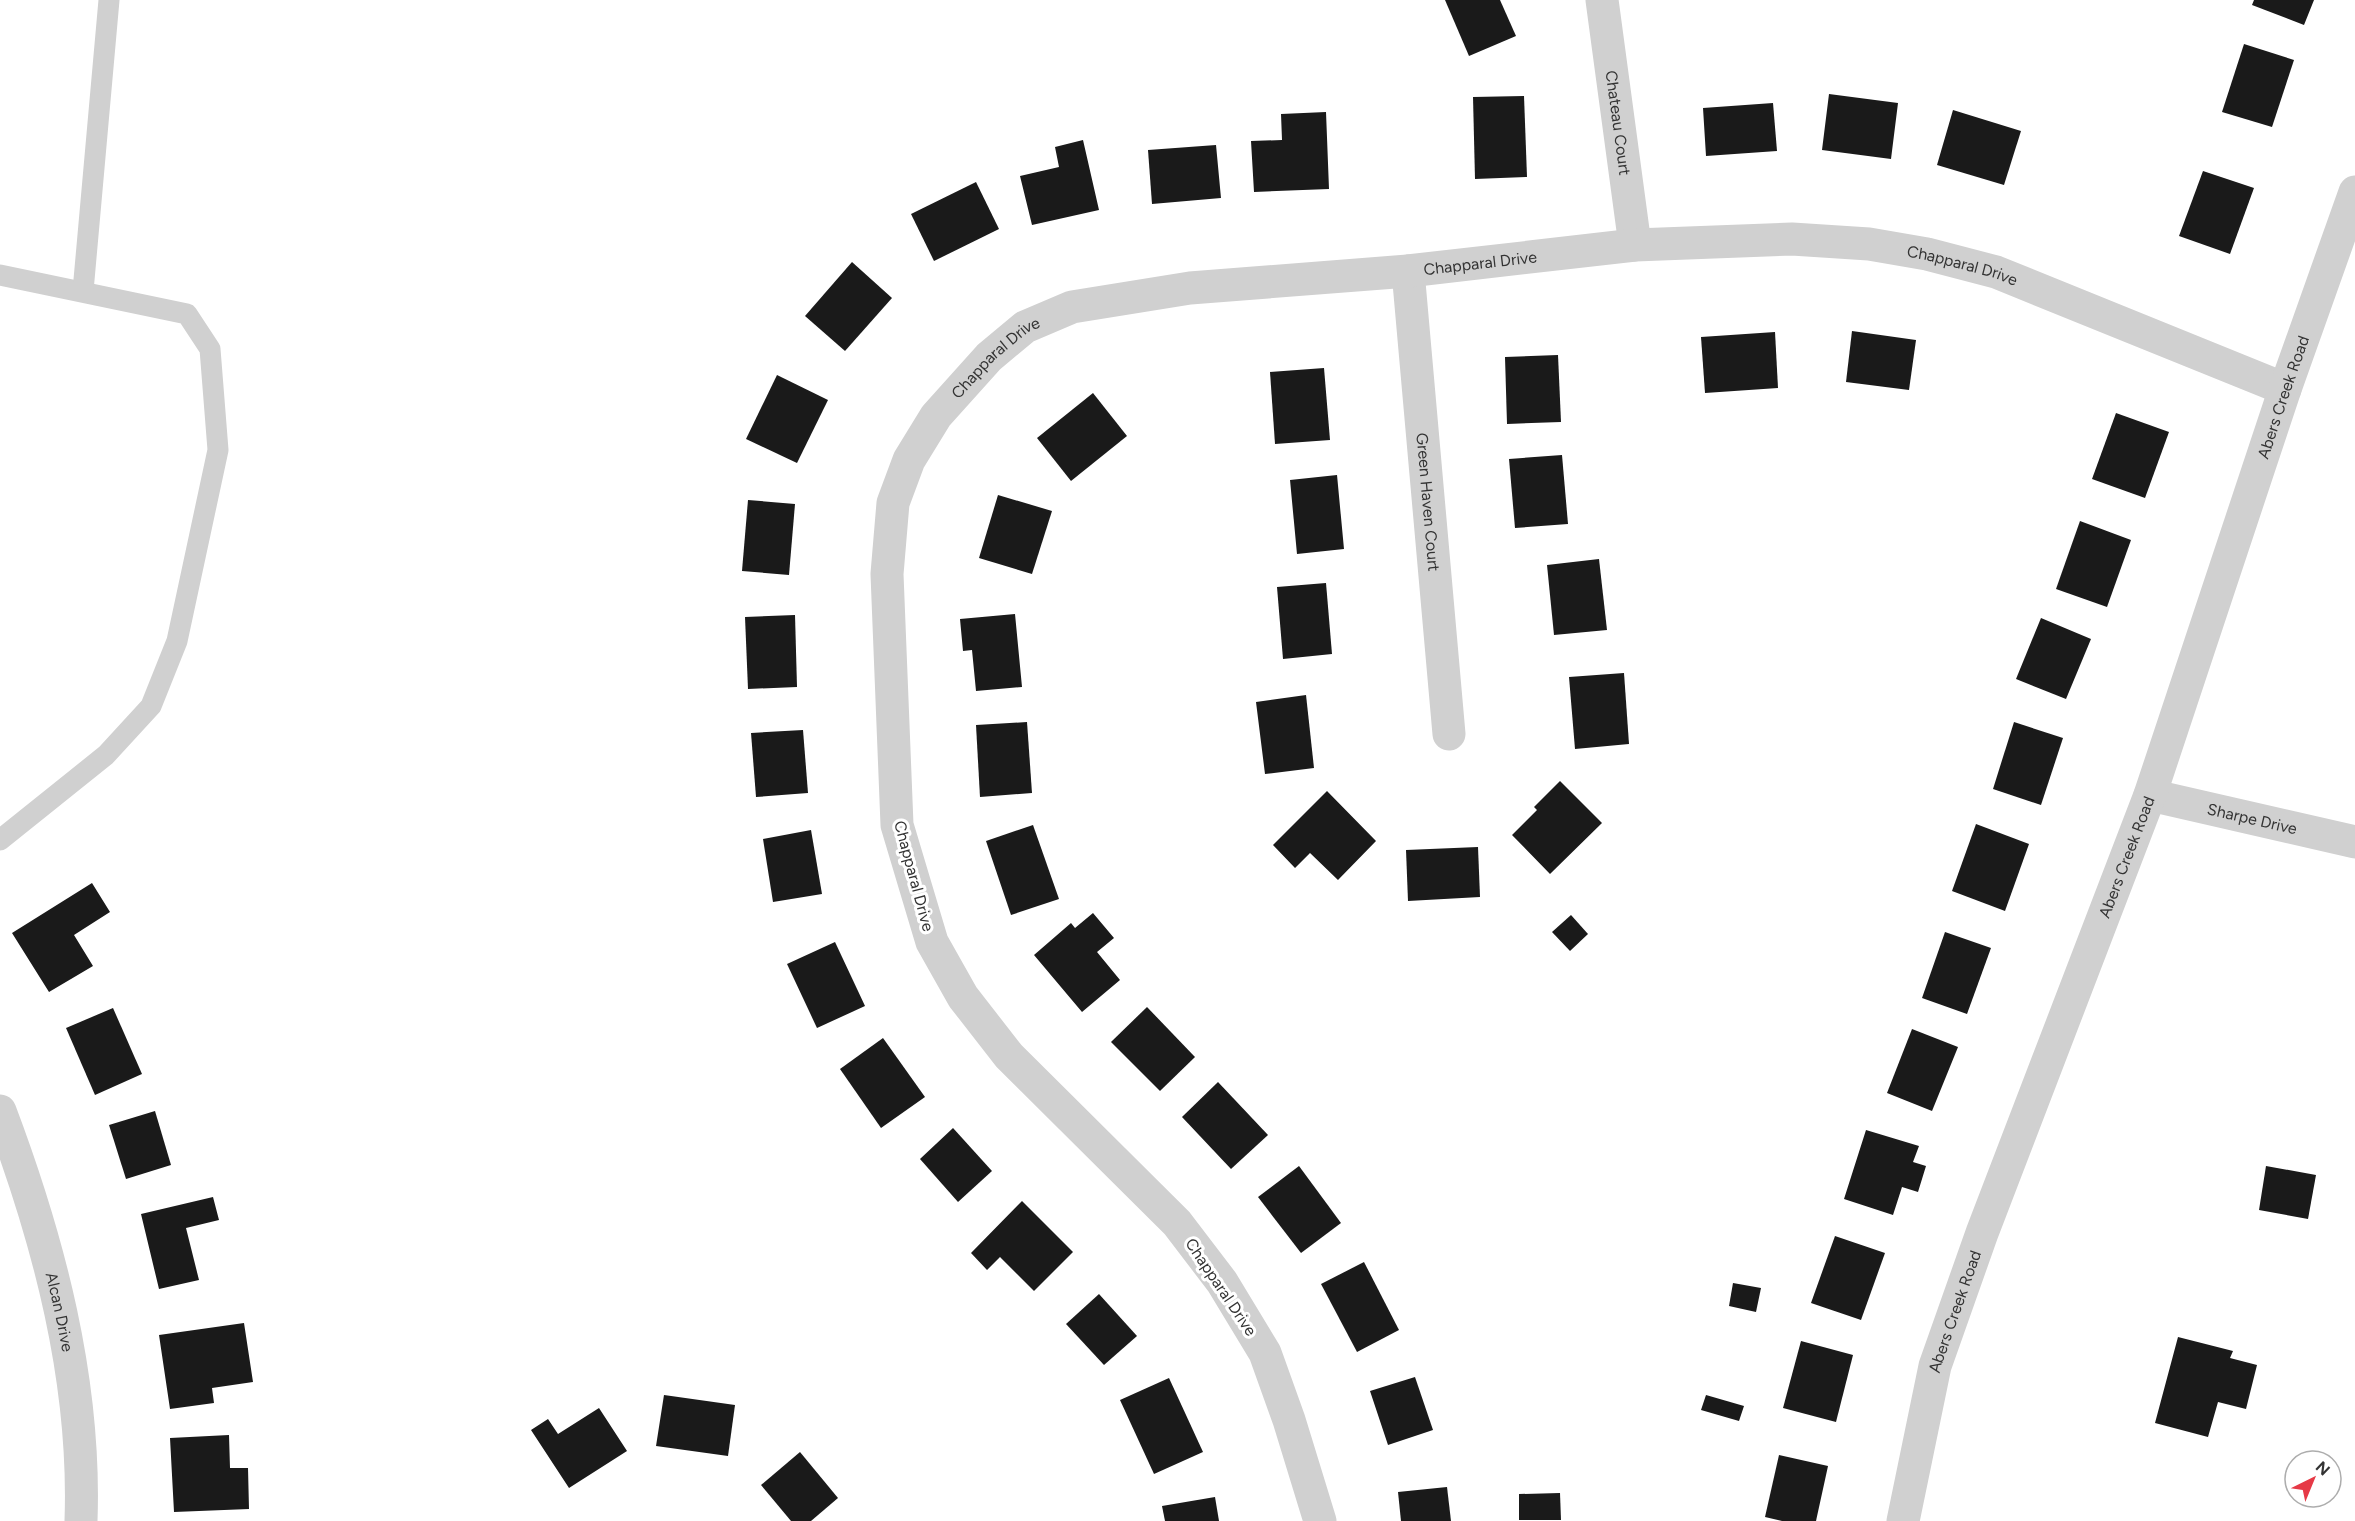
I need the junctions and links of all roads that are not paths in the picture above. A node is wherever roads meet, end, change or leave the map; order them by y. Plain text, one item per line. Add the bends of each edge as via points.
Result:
1 (109, 0) edge
2 (1602, 0) edge
3 (2355, 192) edge
4 (1635, 245) junction
5 (1408, 271) junction
6 (0, 275) edge
7 (83, 291) junction
8 (2285, 389) junction
9 (1449, 734) dead end
10 (2150, 795) junction
11 (0, 840) edge
12 (2355, 842) edge
13 (0, 1111) edge
14 (81, 1521) edge
15 (1320, 1521) edge
16 (1903, 1521) edge

1 - 7 lane
2 - 4 street, Chateau Court
3 - 8 street, Abers Creek Road
4 - 5 street, Chapparal Drive
4 - 8 street, Chapparal Drive via 1792,239 1869,244 1927,254 1995,272
5 - 9 street, Green Haven Court
5 - 15 street, Chapparal Drive via 1190,288 1072,307 1025,327 989,357 936,416 909,460 893,503 887,574 897,825 932,942 963,997 1009,1056 1177,1223 1222,1282 1265,1353
6 - 7 lane
7 - 11 lane via 187,314 210,349 218,450 177,641 151,706 106,755
8 - 10 street, Abers Creek Road
10 - 12 street, Sharpe Drive
10 - 16 street, Abers Creek Road via 1935,1366
13 - 14 street, Alcan Drive via 28,1185 54,1281 73,1383 82,1472

